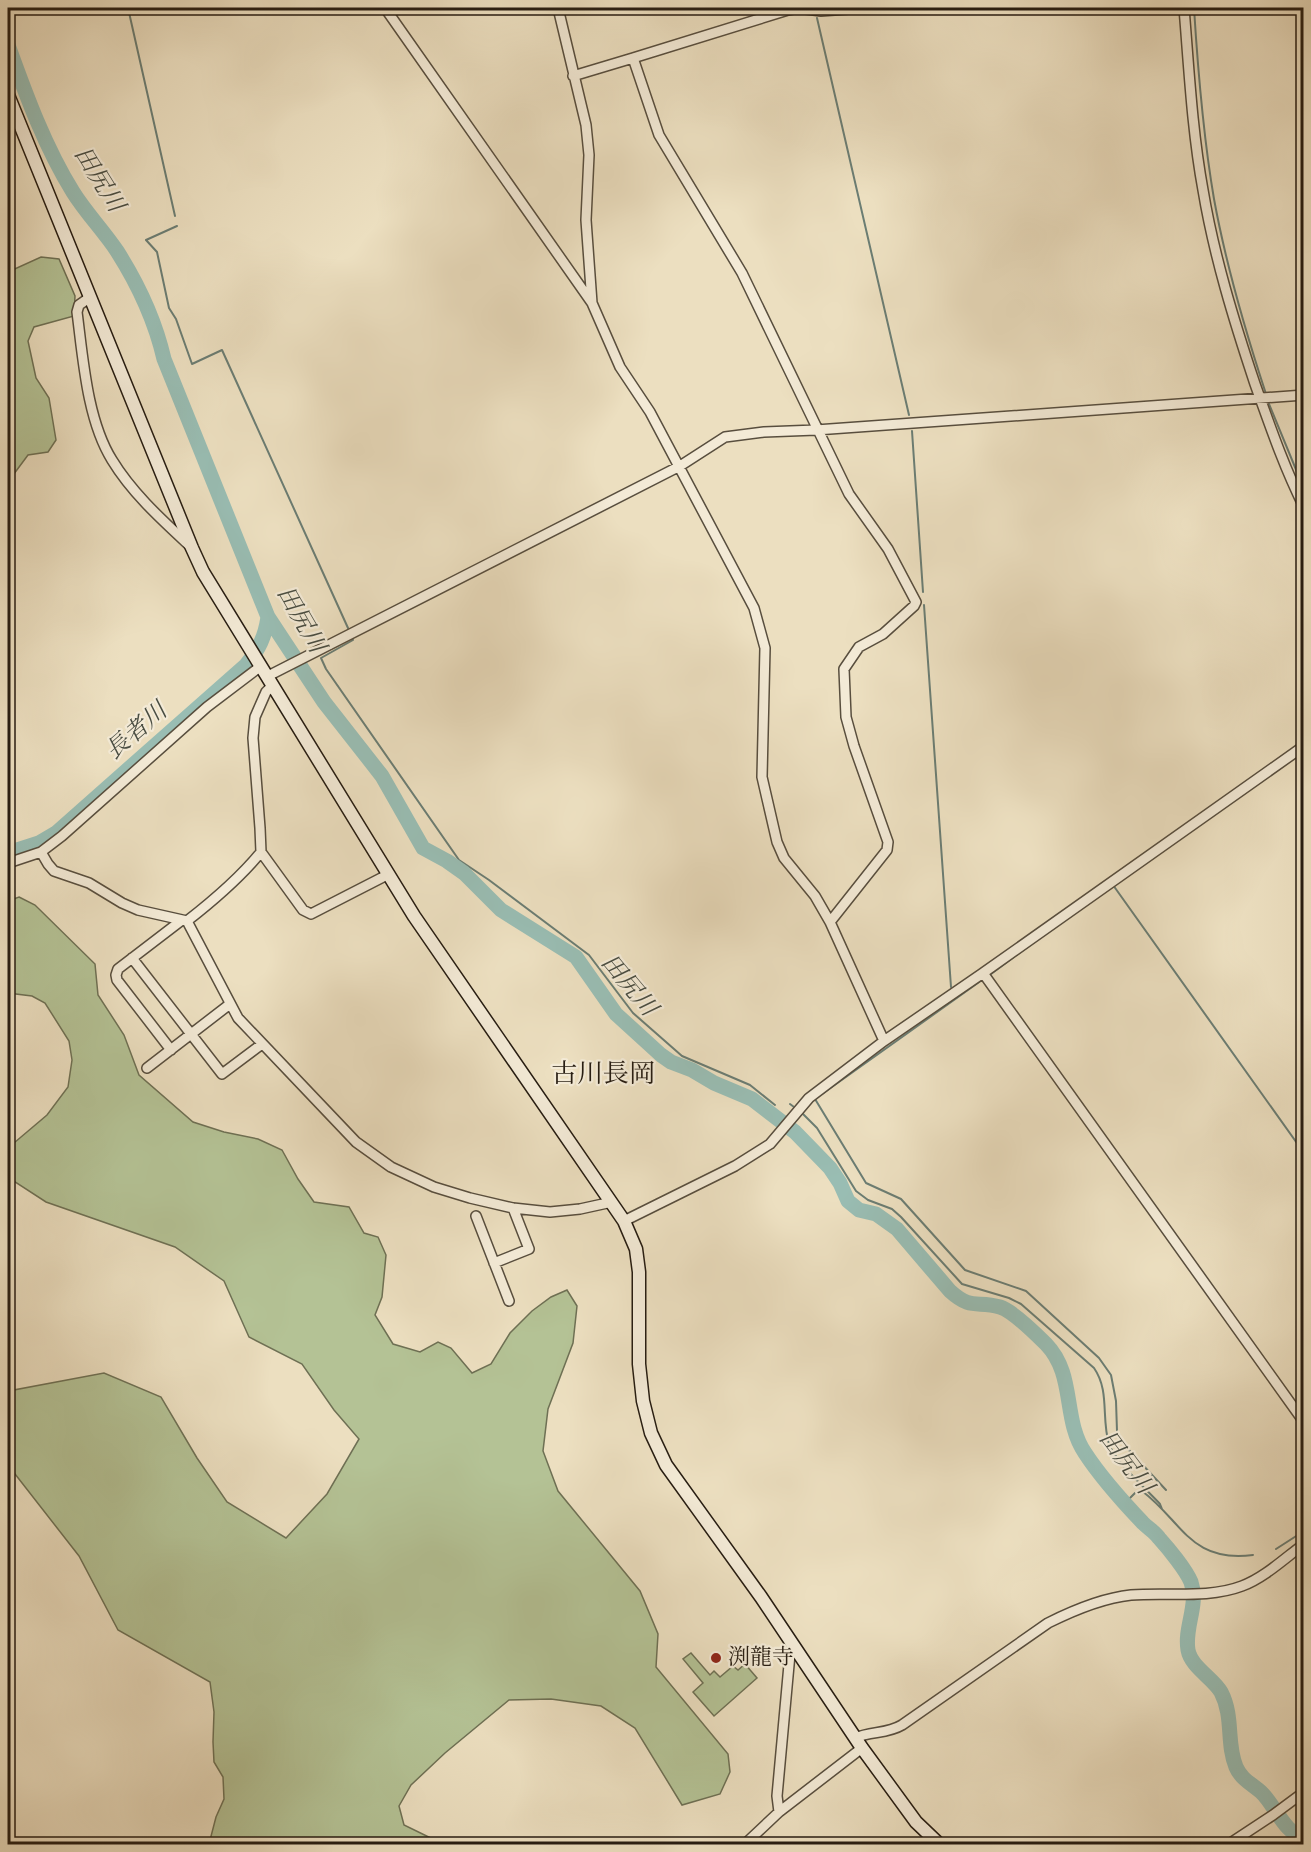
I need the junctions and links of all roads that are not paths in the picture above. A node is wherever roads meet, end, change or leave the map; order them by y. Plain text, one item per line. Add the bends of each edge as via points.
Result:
1 (385, 8) edge
2 (558, 8) edge
3 (862, 8) edge
4 (1184, 8) edge
5 (633, 58) junction
6 (573, 76) junction
7 (8, 95) edge
8 (88, 298) junction
9 (592, 303) junction
10 (1304, 395) edge
11 (1260, 397) junction
12 (816, 430) junction
13 (680, 466) junction
14 (1304, 507) edge
15 (192, 548) junction
16 (265, 672) junction
17 (1304, 746) edge
18 (41, 852) junction
19 (261, 852) junction
20 (8, 863) edge
21 (389, 874) junction
22 (184, 921) junction
23 (830, 922) junction
24 (132, 958) junction
25 (983, 973) junction
26 (230, 1004) junction
27 (191, 1034) junction
28 (884, 1041) junction
29 (262, 1044) junction
30 (171, 1050) junction
31 (147, 1068) dead end
32 (612, 1202) junction
33 (513, 1208) junction
34 (476, 1216) dead end
35 (624, 1221) junction
36 (494, 1263) junction
37 (508, 1301) dead end
38 (1304, 1422) edge
39 (1304, 1544) edge
40 (791, 1643) junction
41 (858, 1743) junction
42 (1304, 1792) edge
43 (779, 1812) junction
44 (745, 1845) edge
45 (939, 1845) edge
46 (1228, 1845) edge

1 - 9 street
2 - 6 street
3 - 5 street via 788,10
4 - 11 street via 1203,190 1230,303
5 - 6 street
5 - 12 street via 659,135 742,273
6 - 9 street via 586,125 589,155 586,220
7 - 8 street
8 - 15 street
8 - 15 street via 79,304 78,312 83,361 102,440 123,477
9 - 13 street via 620,367
10 - 11 street
11 - 12 street
11 - 14 street
12 - 13 street via 725,437
12 - 23 street via 849,494 888,549 916,602 883,634 859,647 844,669 846,717 888,842 887,850
13 - 16 street via 287,665
13 - 23 street via 754,608 765,648 764,789 784,858
15 - 16 street via 217,597
16 - 18 street via 207,707
16 - 19 street via 266,692 255,717 253,738
16 - 21 street
17 - 25 street
18 - 20 street
18 - 22 street via 54,871 89,883 138,910
19 - 21 street via 303,910 311,914
19 - 22 street via 217,897
21 - 32 street via 440,956
22 - 24 street
22 - 26 street
23 - 28 street
24 - 27 street
24 - 30 street via 118,969 117,980
25 - 28 street
25 - 38 street
26 - 27 street
26 - 29 street
27 - 29 street via 222,1074
27 - 30 street
28 - 35 street via 809,1098 770,1144 735,1166
29 - 33 street via 356,1142 391,1167 434,1187
30 - 31 street
32 - 33 street via 550,1212
32 - 35 street
33 - 36 street via 529,1249
34 - 36 street
35 - 40 street via 636,1249 639,1272 639,1364 651,1432 666,1465
36 - 37 street
39 - 41 street via 1244,1586 1225,1591 1131,1595 1073,1611 1048,1623 902,1725 892,1731 864,1734
40 - 41 street
40 - 43 street via 777,1796
41 - 43 street
41 - 45 street via 916,1822
42 - 46 street
43 - 44 street

